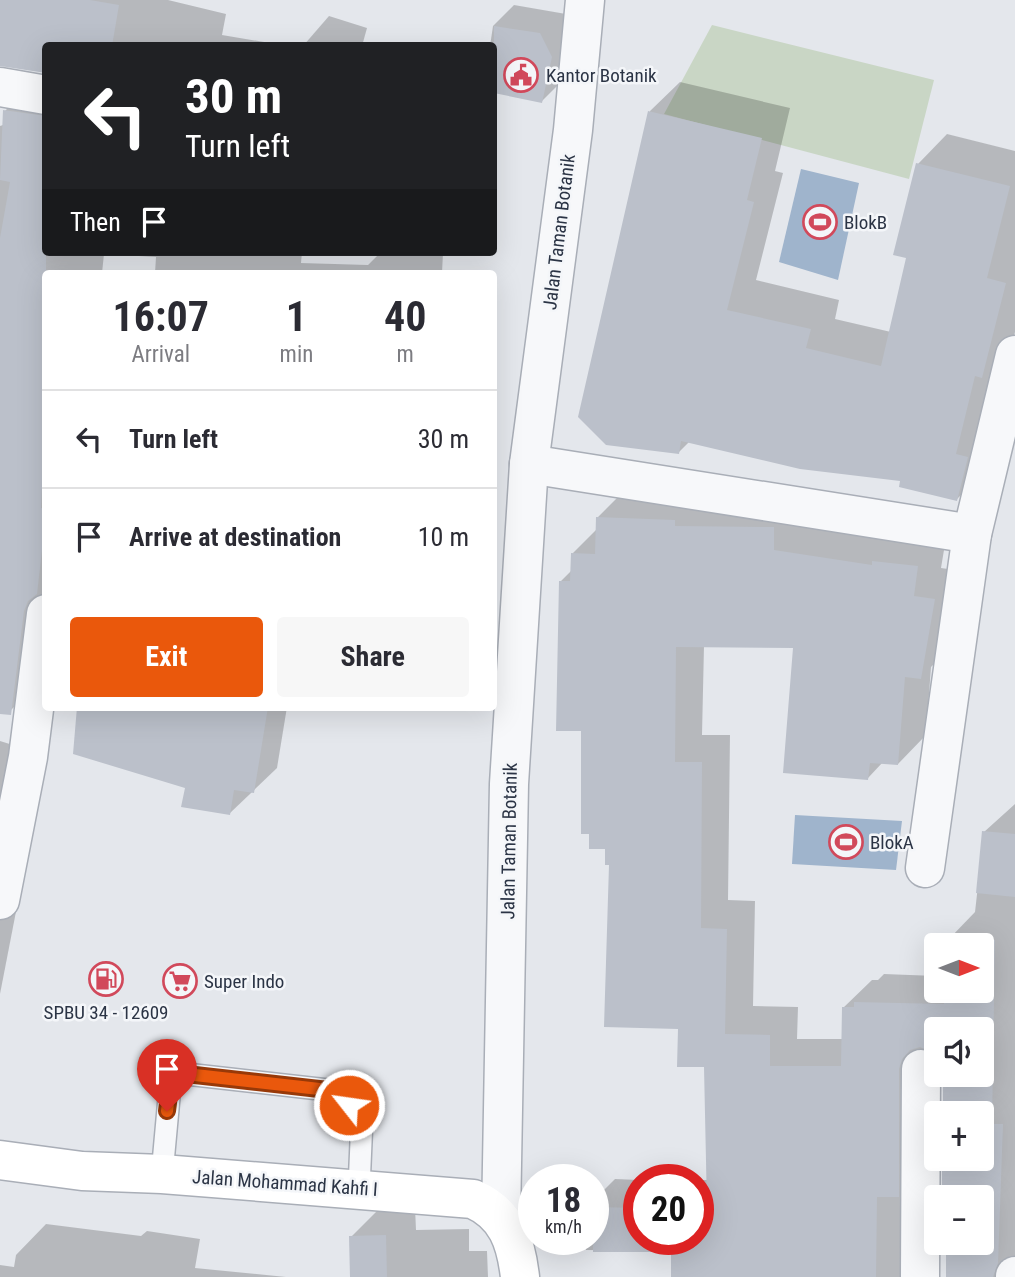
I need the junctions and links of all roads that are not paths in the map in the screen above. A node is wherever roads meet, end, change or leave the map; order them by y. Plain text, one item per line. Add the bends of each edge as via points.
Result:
1 (585, 0) edge
2 (0, 87) edge
3 (42, 94) edge
4 (1015, 355) edge
5 (529, 464) junction
6 (972, 534) junction
7 (42, 631) edge
8 (14, 752) edge
9 (925, 868) dead end
10 (0, 900) edge
11 (921, 1069) dead end
12 (0, 1160) edge
13 (162, 1174) junction
14 (359, 1188) junction
15 (500, 1218) junction
16 (520, 1277) edge
17 (920, 1277) edge

1 - 5 street, Jalan Taman Botanik via 573,131
2 - 3 street
4 - 6 street
5 - 6 street
5 - 15 street, Jalan Taman Botanik via 509,784
6 - 9 street
7 - 8 street
8 - 10 street
11 - 17 street
12 - 13 main road, Jalan Mohammad Kahfi I via 82,1171
13 - 14 main road, Jalan Mohammad Kahfi I
13 - 14 lane via 170,1087 186,1074 337,1091 362,1119
14 - 15 main road, Jalan Mohammad Kahfi I via 473,1199
15 - 16 main road via 512,1236

